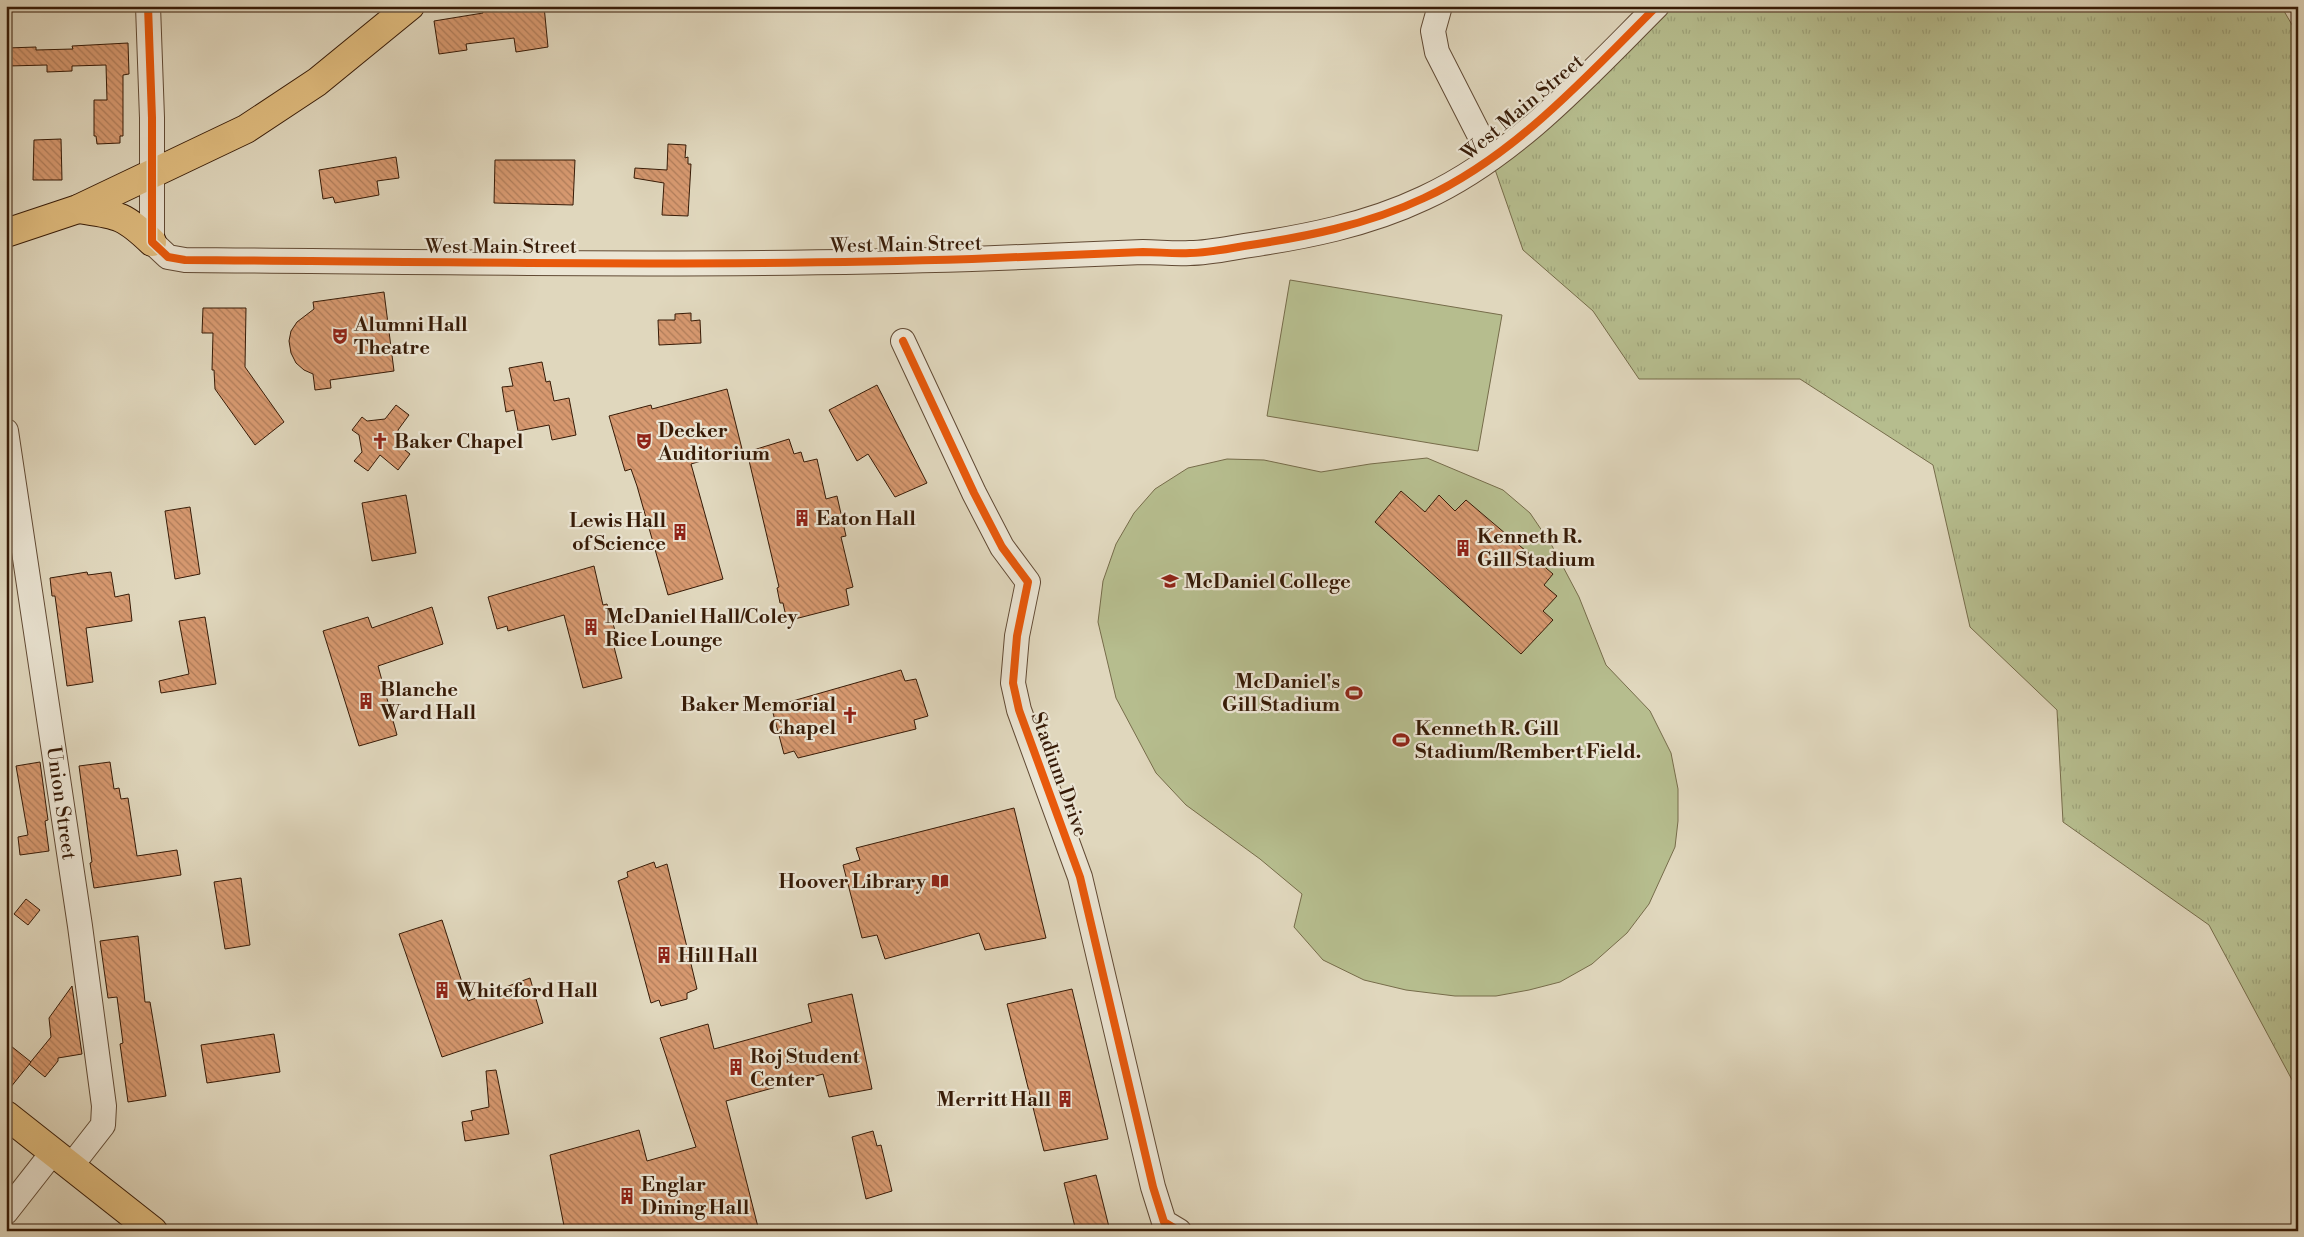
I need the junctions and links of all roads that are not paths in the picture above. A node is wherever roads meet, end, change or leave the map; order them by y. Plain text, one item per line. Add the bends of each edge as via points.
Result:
1 (148, 6) edge
2 (410, 6) edge
3 (1440, 6) edge
4 (1657, 6) edge
5 (1490, 158) junction
6 (152, 173) junction
7 (78, 209) junction
8 (6, 233) edge
9 (152, 242) junction
10 (903, 341) dead end
11 (6, 431) edge
12 (6, 1115) edge
13 (62, 1159) junction
14 (6, 1212) edge
15 (153, 1231) edge
16 (1179, 1231) edge

1 - 6 street
2 - 6 main road via 289,102 212,146
3 - 5 street via 1433,31 1436,52
4 - 5 street, West Main Street via 1596,68
5 - 9 street, West Main Street via 1425,198 1384,215 1294,238 1192,254 1144,252 865,262 185,260 168,257
6 - 7 main road
6 - 9 street
7 - 8 main road
7 - 9 main road via 117,215
10 - 16 street, Stadium Drive via 978,501 1002,547 1028,582 1017,636 1014,683 1019,710 1080,877 1153,1187 1164,1222
11 - 13 street, Union Street via 104,1106 103,1125
12 - 13 main road
13 - 14 street, Union Street
13 - 15 main road

